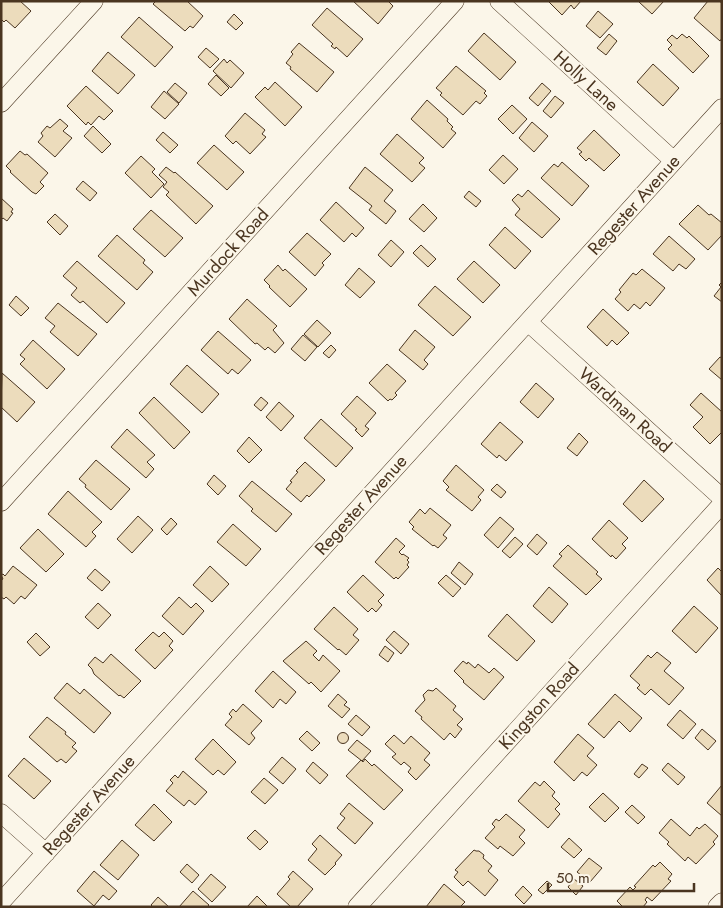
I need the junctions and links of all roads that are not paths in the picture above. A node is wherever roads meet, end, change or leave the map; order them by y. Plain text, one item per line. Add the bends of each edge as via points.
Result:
1 (94, 1) edge
2 (455, 1) edge
3 (499, 1) edge
4 (1, 103) edge
5 (722, 108) edge
6 (674, 161) junction
7 (528, 322) junction
8 (722, 498) edge
9 (1, 502) edge
10 (722, 504) edge
11 (1, 813) edge
12 (46, 853) junction
13 (1, 902) edge
14 (722, 902) edge
15 (357, 907) edge
16 (717, 907) edge

1 - 4 street
2 - 9 street, Murdock Road
3 - 6 street, Holly Lane
5 - 6 street, Regester Avenue
6 - 7 street, Regester Avenue
7 - 8 street, Wardman Road
7 - 12 street, Regester Avenue
10 - 15 street, Kingston Road
11 - 12 street
12 - 13 street, Regester Avenue
14 - 16 street

